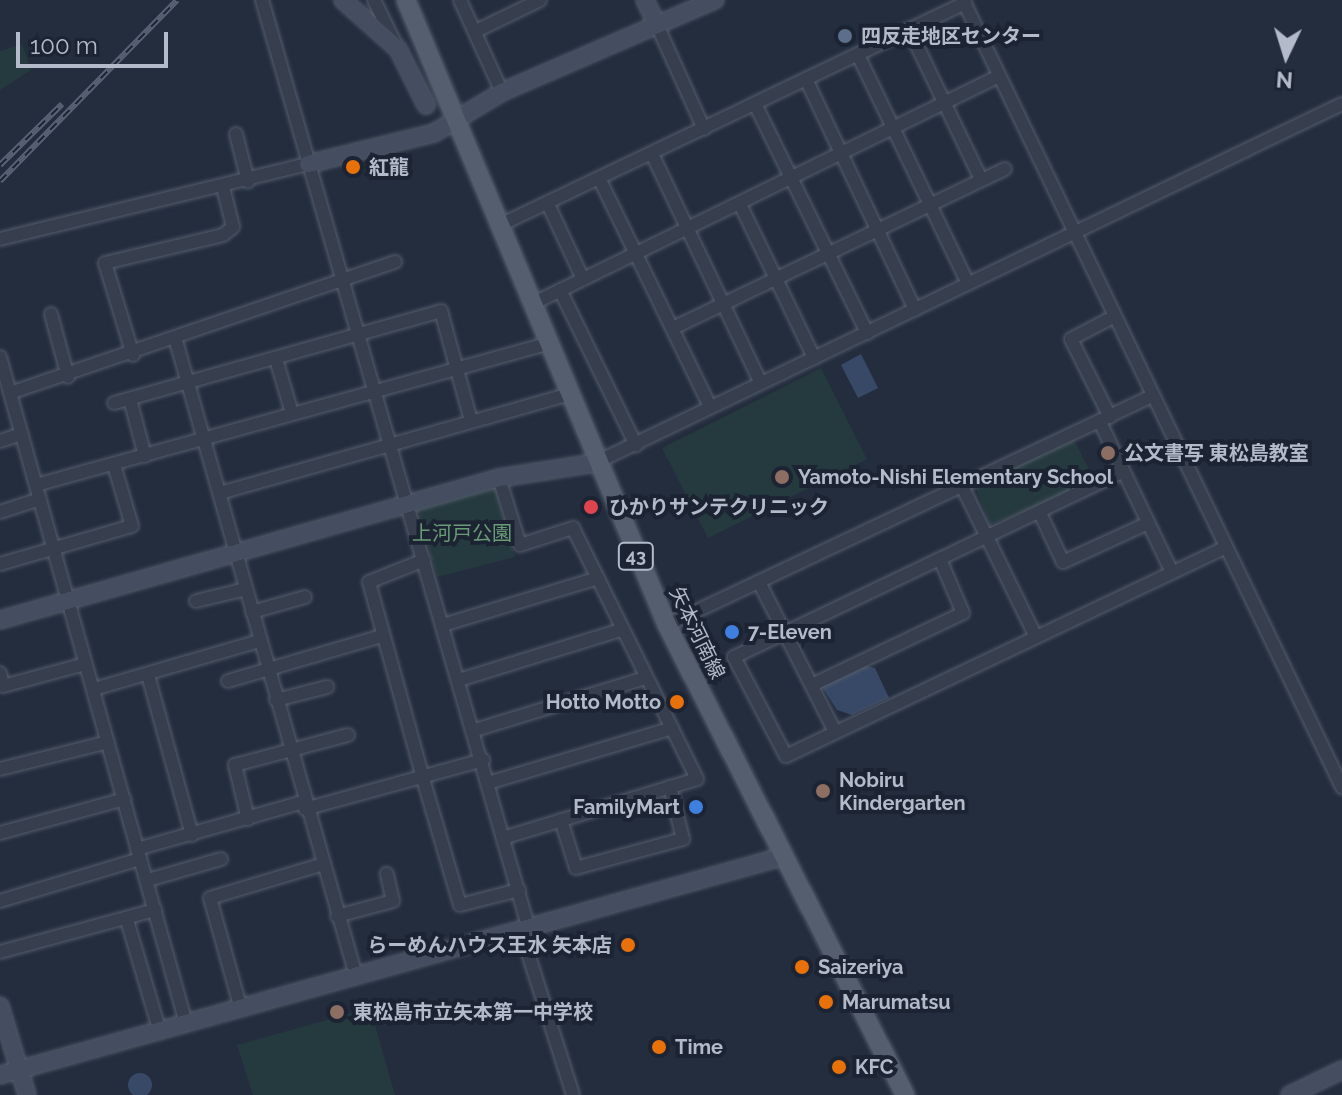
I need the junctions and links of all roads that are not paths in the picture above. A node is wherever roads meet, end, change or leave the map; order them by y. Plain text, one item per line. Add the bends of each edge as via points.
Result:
1 (262, 0) edge
2 (343, 0) edge
3 (374, 0) edge
4 (406, 0) edge
5 (460, 0) edge
6 (540, 0) edge
7 (645, 0) edge
8 (715, 0) edge
9 (964, 2) edge
10 (657, 25) junction
11 (909, 29) junction
12 (476, 31) junction
13 (398, 49) junction
14 (858, 55) junction
15 (997, 77) junction
16 (806, 79) junction
17 (502, 92) junction
18 (945, 103) junction
19 (1342, 104) edge
20 (426, 105) dead end
21 (756, 106) junction
22 (455, 121) junction
23 (704, 129) junction
24 (892, 130) junction
25 (236, 134) dead end
26 (842, 154) junction
27 (653, 156) junction
28 (308, 164) junction
29 (1005, 169) dead end
30 (599, 178) junction
31 (791, 179) junction
32 (981, 179) junction
33 (248, 181) junction
34 (223, 187) junction
35 (548, 204) junction
36 (740, 204) junction
37 (929, 204) junction
38 (498, 226) junction
39 (688, 230) junction
40 (878, 230) junction
41 (1074, 234) junction
42 (0, 239) edge
43 (635, 255) junction
44 (827, 255) junction
45 (395, 262) dead end
46 (583, 279) junction
47 (342, 280) junction
48 (775, 280) junction
49 (968, 284) junction
50 (560, 290) junction
51 (530, 305) junction
52 (724, 306) junction
53 (915, 310) junction
54 (51, 314) dead end
55 (1113, 317) junction
56 (673, 328) junction
57 (867, 333) junction
58 (358, 336) junction
59 (176, 341) junction
60 (546, 344) junction
61 (133, 355) junction
62 (0, 357) edge
63 (814, 358) junction
64 (276, 359) junction
65 (457, 370) junction
66 (68, 377) junction
67 (189, 382) junction
68 (761, 383) junction
69 (373, 390) junction
70 (10, 393) junction
71 (566, 395) junction
72 (1152, 396) junction
73 (130, 399) junction
74 (114, 403) dead end
75 (710, 407) junction
76 (292, 413) junction
77 (1105, 420) junction
78 (471, 421) junction
79 (21, 434) junction
80 (203, 439) junction
81 (0, 441) edge
82 (636, 445) junction
83 (389, 446) junction
84 (145, 456) junction
85 (595, 463) junction
86 (114, 465) junction
87 (1122, 472) junction
88 (499, 478) junction
89 (961, 484) junction
90 (36, 485) junction
91 (220, 493) junction
92 (40, 499) junction
93 (408, 507) junction
94 (0, 512) edge
95 (1040, 513) junction
96 (1148, 523) junction
97 (988, 537) junction
98 (1226, 547) junction
99 (51, 550) junction
100 (237, 554) junction
101 (940, 559) junction
102 (424, 560) junction
103 (0, 564) edge
104 (1171, 570) junction
105 (598, 578) junction
106 (759, 582) junction
107 (246, 589) junction
108 (305, 597) dead end
109 (66, 601) junction
110 (196, 601) dead end
111 (252, 612) junction
112 (0, 620) edge
113 (443, 625) junction
114 (667, 625) junction
115 (621, 630) junction
116 (785, 632) junction
117 (382, 636) junction
118 (1036, 637) junction
119 (259, 641) junction
120 (85, 664) junction
121 (267, 671) junction
122 (0, 673) edge
123 (148, 675) junction
124 (645, 678) junction
125 (459, 680) junction
126 (228, 681) dead end
127 (812, 685) junction
128 (327, 687) dead end
129 (94, 689) junction
130 (276, 700) junction
131 (669, 729) junction
132 (475, 730) junction
133 (835, 732) junction
134 (348, 735) dead end
135 (108, 742) junction
136 (291, 752) junction
137 (483, 760) junction
138 (0, 769) edge
139 (422, 775) junction
140 (488, 783) junction
141 (670, 787) junction
142 (1342, 787) edge
143 (124, 799) junction
144 (304, 806) junction
145 (248, 819) junction
146 (561, 820) junction
147 (0, 833) edge
148 (192, 835) junction
149 (503, 838) junction
150 (138, 854) junction
151 (785, 856) junction
152 (221, 859) dead end
153 (320, 865) junction
154 (387, 874) dead end
155 (148, 880) junction
156 (519, 890) junction
157 (0, 901) edge
158 (155, 910) junction
159 (337, 916) junction
160 (127, 920) junction
161 (525, 930) junction
162 (0, 952) edge
163 (356, 976) junction
164 (0, 1006) edge
165 (241, 1009) junction
166 (186, 1023) junction
167 (160, 1032) junction
168 (19, 1070) junction
169 (1342, 1070) edge
170 (0, 1075) edge
171 (27, 1095) edge
172 (573, 1095) edge
173 (905, 1095) edge
174 (1290, 1095) edge

1 - 28 street
2 - 13 street
3 - 13 street
4 - 22 main road, 矢本河南線 / 43
5 - 12 street
6 - 12 street
7 - 10 street
8 - 10 street
9 - 11 street
9 - 15 street
10 - 17 street
10 - 23 street
11 - 14 street
11 - 18 street
12 - 17 street
13 - 20 street
14 - 16 street
14 - 24 street
15 - 18 street
15 - 41 street
16 - 21 street
16 - 26 street
17 - 22 street
18 - 24 street
18 - 32 street
19 - 41 street
21 - 23 street
21 - 31 street
22 - 28 street via 434,133
22 - 38 main road, 矢本河南線 / 43
23 - 27 street
24 - 26 street
24 - 37 street
25 - 33 street
26 - 31 street
26 - 40 street
27 - 30 street
27 - 39 street
28 - 33 street
28 - 47 street
29 - 32 street
30 - 35 street
30 - 43 street
31 - 36 street
31 - 44 street
32 - 37 street
33 - 34 street
34 - 42 street
34 - 61 street via 233,227 223,235 105,263
35 - 38 street
35 - 46 street
36 - 39 street
36 - 48 street
37 - 40 street
37 - 49 street
38 - 51 main road, 矢本河南線 / 43
39 - 43 street
39 - 52 street
40 - 44 street
40 - 53 street
41 - 49 street
41 - 55 street
43 - 46 street
43 - 56 street
44 - 48 street
44 - 57 street
45 - 47 street
46 - 50 street
47 - 58 street
47 - 59 street
48 - 52 street
48 - 63 street
49 - 53 street
50 - 51 street
50 - 82 street
51 - 60 main road, 矢本河南線 / 43
52 - 56 street
52 - 68 street
53 - 57 street
54 - 66 street
55 - 72 street
55 - 77 street via 1071,339
56 - 75 street
57 - 63 street
58 - 64 street
58 - 65 street via 441,311
58 - 69 street
59 - 61 street
59 - 67 street
60 - 65 street
60 - 71 main road, 矢本河南線 / 43
61 - 66 street
62 - 70 street
63 - 68 street
64 - 67 street
64 - 76 street
65 - 69 street
65 - 78 street
66 - 70 street
67 - 73 street
67 - 80 street
68 - 75 street
69 - 76 street
69 - 83 street
70 - 79 street
71 - 78 street
71 - 85 main road, 矢本河南線 / 43
72 - 77 street
72 - 98 street
73 - 74 street
73 - 84 street
75 - 82 street
76 - 80 street
77 - 87 street
77 - 89 street
78 - 83 street
79 - 81 street
79 - 90 street
80 - 84 street
80 - 91 street
82 - 85 street
83 - 91 street
83 - 93 street
84 - 86 street
85 - 88 street
85 - 114 main road, 矢本河南線 / 43
86 - 90 street
86 - 99 street via 132,526
87 - 95 street
87 - 96 street
88 - 93 street
88 - 105 street via 520,545 573,528
89 - 97 street
89 - 106 street
90 - 92 street
91 - 100 street
92 - 94 street
92 - 99 street
93 - 100 street
93 - 102 street
95 - 96 street via 1063,562
95 - 97 street
96 - 104 street
97 - 101 street
97 - 118 street
98 - 104 street
98 - 142 street
99 - 103 street
99 - 109 street
100 - 107 street
100 - 109 street
101 - 116 street
101 - 127 street via 963,613
102 - 113 street
102 - 117 street via 369,582
104 - 118 street
105 - 113 street
105 - 115 street
106 - 114 street
106 - 116 street
107 - 110 street
107 - 111 street
108 - 111 street
109 - 112 street
109 - 120 street
111 - 119 street
113 - 125 street
114 - 151 main road, 矢本河南線 / 43
115 - 124 street
115 - 125 street
116 - 127 street
116 - 133 street via 734,657 786,756
117 - 121 street
117 - 139 street
118 - 133 street
119 - 121 street
119 - 123 street
120 - 122 street via 3,686
120 - 129 street
121 - 126 street
121 - 130 street
123 - 129 street
123 - 148 street
124 - 131 street
124 - 132 street
125 - 132 street
127 - 133 street
128 - 130 street
129 - 135 street
130 - 136 street
131 - 140 street
131 - 141 street via 697,779
132 - 137 street
134 - 136 street
135 - 138 street
135 - 143 street
136 - 144 street
136 - 145 street via 235,765
137 - 139 street
137 - 140 street
139 - 144 street
139 - 156 street via 460,905
140 - 149 street
141 - 146 street
141 - 146 street via 683,839 576,868
143 - 147 street
143 - 150 street
144 - 145 street
144 - 153 street
145 - 148 street
146 - 149 street
148 - 150 street
149 - 156 street
150 - 155 street
150 - 157 street
151 - 161 street
151 - 173 main road, 矢本河南線 / 43
152 - 155 street
153 - 159 street
153 - 165 street via 210,898
154 - 159 street via 393,901
155 - 158 street
156 - 161 street
158 - 160 street
158 - 166 street
159 - 163 street
160 - 162 street
160 - 167 street
161 - 163 street
161 - 172 street
163 - 165 street
164 - 168 street
165 - 166 street
166 - 167 street
167 - 168 street
168 - 170 street
168 - 171 street
169 - 174 street

